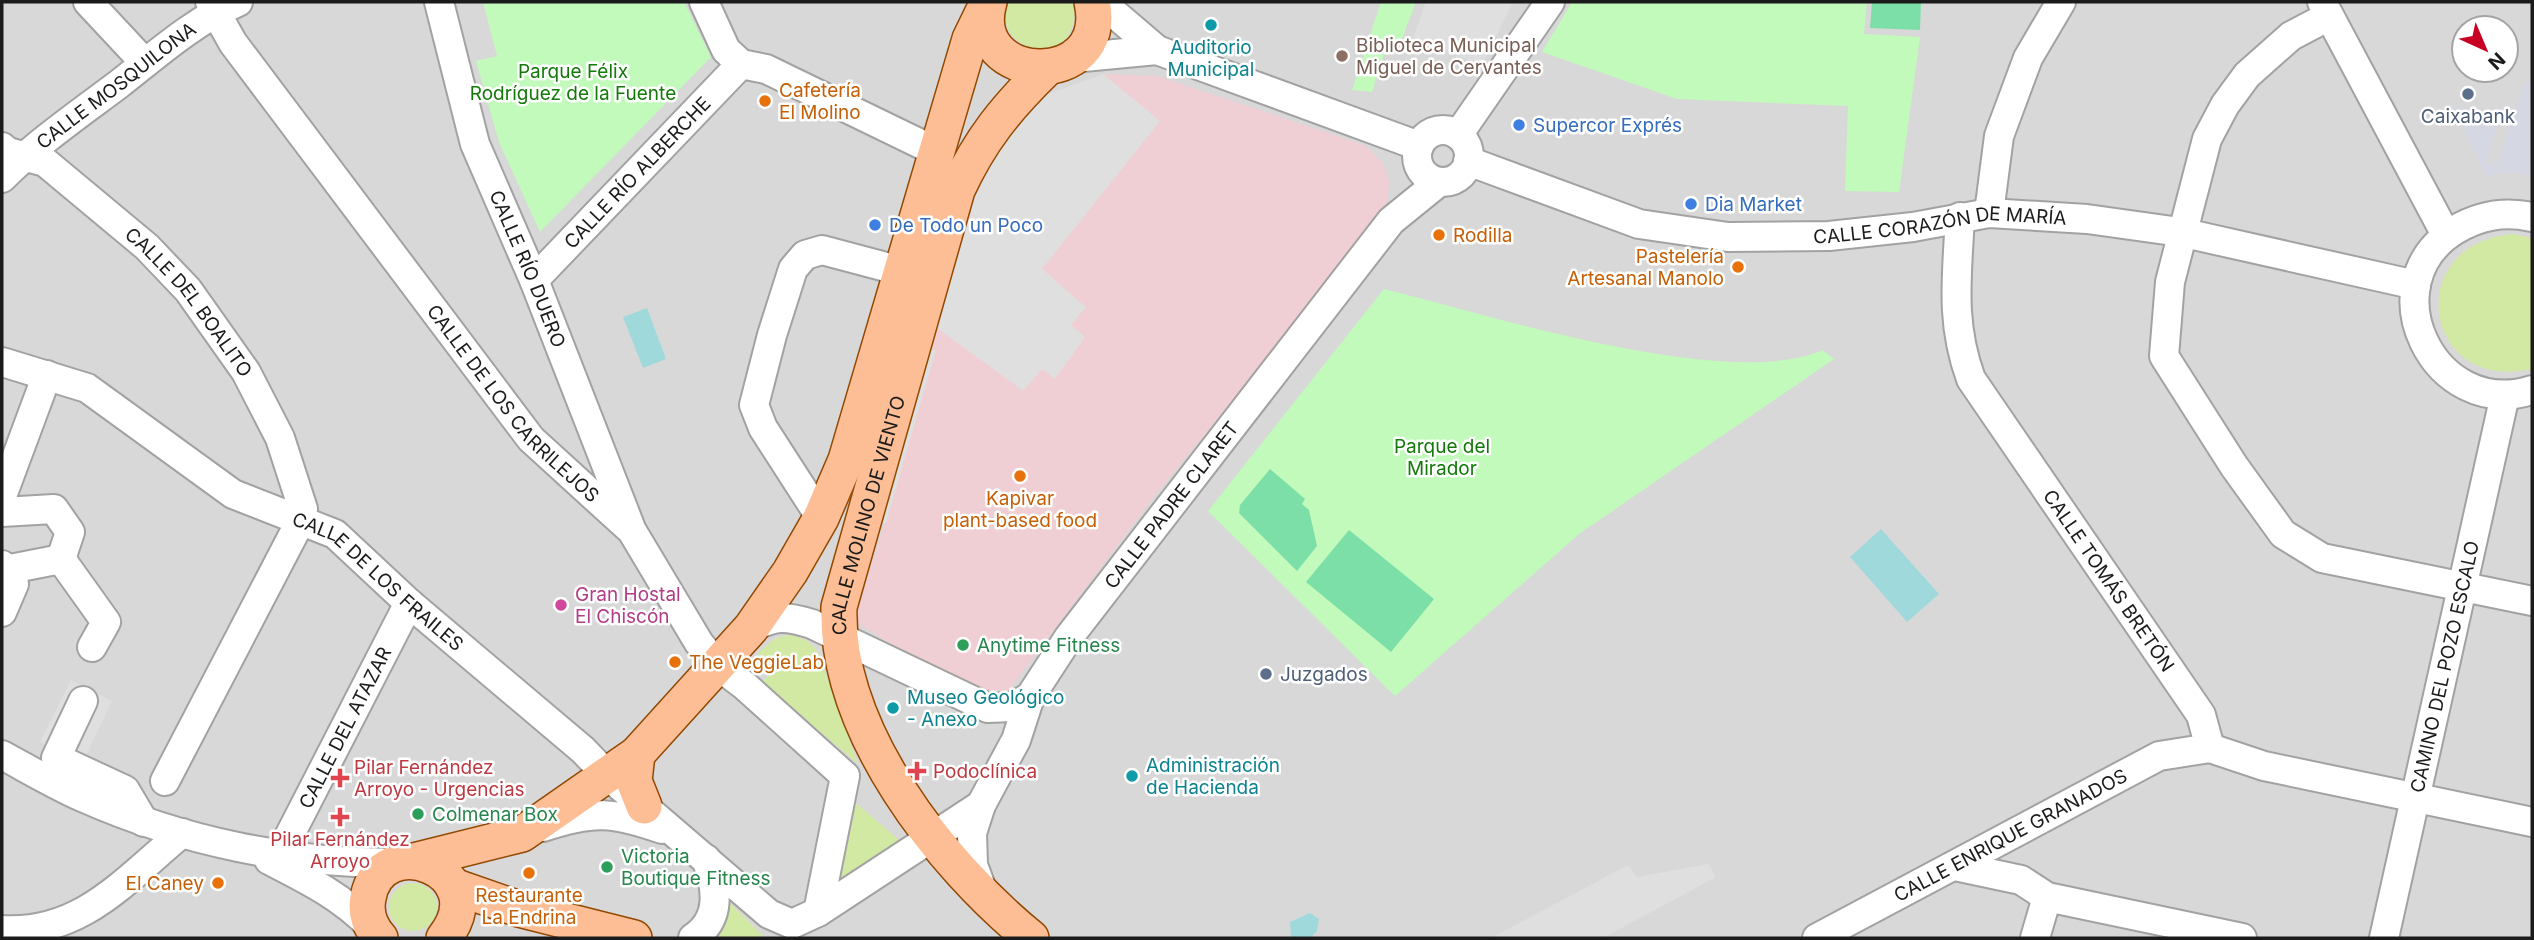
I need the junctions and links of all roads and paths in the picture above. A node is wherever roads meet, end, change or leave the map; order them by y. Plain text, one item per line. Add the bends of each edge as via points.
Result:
1 (88, 2) edge
2 (439, 2) edge
3 (704, 2) edge
4 (1092, 2) edge
5 (1101, 2) edge
6 (1550, 2) edge
7 (2061, 2) edge
8 (988, 3) edge
9 (221, 5) edge
10 (2325, 9) edge
11 (1157, 50) junction
12 (145, 63) junction
13 (1059, 63) junction
14 (741, 64) junction
15 (1458, 135) junction
16 (1418, 150) junction
17 (13, 151) edge
18 (935, 151) junction
19 (1468, 161) junction
20 (2, 178) edge
21 (1439, 182) junction
22 (1989, 213) junction
23 (1960, 217) junction
24 (2532, 217) edge
25 (1391, 221) junction
26 (2180, 232) junction
27 (2446, 235) junction
28 (901, 271) junction
29 (534, 280) junction
30 (2416, 285) junction
31 (2, 362) edge
32 (47, 375) junction
33 (2532, 390) edge
34 (2505, 395) junction
35 (2, 496) edge
36 (2, 512) edge
37 (821, 518) junction
38 (301, 520) junction
39 (632, 531) junction
40 (61, 559) junction
41 (4, 568) edge
42 (2462, 585) junction
43 (2532, 601) edge
44 (409, 603) junction
45 (2, 612) edge
46 (751, 628) junction
47 (838, 636) junction
48 (92, 647) dead end
49 (716, 664) junction
50 (1030, 697) junction
51 (83, 701) dead end
52 (988, 708) junction
53 (1017, 737) junction
54 (2210, 748) junction
55 (637, 754) junction
56 (2, 755) edge
57 (606, 774) junction
58 (165, 781) dead end
59 (2415, 796) junction
60 (981, 805) junction
61 (644, 806) junction
62 (578, 815) joint
63 (144, 822) junction
64 (2532, 822) edge
65 (2019, 832) junction
66 (182, 833) junction
67 (678, 835) junction
68 (517, 836) junction
69 (932, 839) junction
70 (248, 849) junction
71 (280, 854) junction
72 (706, 859) junction
73 (407, 862) junction
74 (1955, 866) junction
75 (2021, 880) junction
76 (453, 886) junction
77 (2047, 897) junction
78 (985, 898) junction
79 (519, 909) junction
80 (818, 912) junction
81 (2, 930) edge
82 (375, 932) edge
83 (451, 932) edge
84 (2225, 936) edge
85 (635, 938) edge
86 (693, 938) edge
87 (1031, 938) edge
88 (1817, 938) edge
89 (2035, 938) edge
90 (2384, 938) edge

1 - 12 street
2 - 29 street, CALLE RÍO DUERO via 475,144
3 - 14 street via 726,50
4 - 13 main road, CALLE MOLINO DE VIENTO via 1091,34
5 - 11 street
6 - 15 street
7 - 22 street via 2028,58 2000,136
8 - 13 main road via 990,34 1001,52 1018,64
8 - 18 main road, CALLE MOLINO DE VIENTO via 970,39
9 - 12 street, CALLE MOSQUILONA
9 - 39 street, CALLE DE LOS CARRILEJOS via 233,43 531,439
10 - 26 street via 2247,75 2225,105 2207,139
10 - 27 street
11 - 13 street
11 - 16 street
12 - 17 street, CALLE MOSQUILONA
13 - 47 main road, CALLE MOLINO DE VIENTO via 1006,107 975,152 957,190 839,607
14 - 18 street via 766,69
14 - 29 street, CALLE RÍO ALBERCHE
15 - 16 street via 1436,131
15 - 19 street via 1465,142
16 - 21 street via 1422,172
16 - 25 street, CALLE PADRE CLARET
17 - 20 street, CALLE MOSQUILONA
17 - 38 street, CALLE DEL BOALITO via 45,162 99,205 188,290 246,372 280,438 303,509
18 - 28 main road, CALLE MOLINO DE VIENTO
19 - 21 street via 1463,173
19 - 23 street, CALLE CORAZÓN DE MARÍA via 1639,224 1728,237 1829,236
21 - 25 street, CALLE PADRE CLARET
22 - 23 street, CALLE CORAZÓN DE MARÍA
22 - 26 street, CALLE CORAZÓN DE MARÍA via 2087,219
23 - 54 street, CALLE TOMÁS BRETÓN via 1957,326 1959,348 1971,379 2202,715
24 - 27 street via 2500,213 2471,220
25 - 50 street, CALLE PADRE CLARET via 1092,605
26 - 30 street, CALLE CORAZÓN DE MARÍA
26 - 42 street via 2169,282 2164,356 2283,534 2322,558
27 - 30 street via 2432,250
28 - 37 main road, CALLE MOLINO DE VIENTO via 846,460
28 - 37 street via 822,250 805,255 793,269 754,405 763,428
29 - 39 street, CALLE RÍO DUERO
30 - 34 street via 2416,321 2435,361 2470,388
31 - 32 street, CALLE DE LOS FRAILES
32 - 35 street
32 - 38 street, CALLE DE LOS FRAILES via 87,388 233,494
33 - 34 street
34 - 42 street, CAMINO DEL POZO ESCALO
36 - 40 street via 54,509 70,532
37 - 46 main road, CALLE MOLINO DE VIENTO
38 - 44 street, CALLE DE LOS FRAILES via 335,534
38 - 58 street
39 - 49 street, CALLE DE LOS CARRILEJOS
40 - 41 street
40 - 48 street via 106,622
41 - 45 street via 14,584
42 - 43 street
42 - 59 street, CAMINO DEL POZO ESCALO
44 - 57 street, CALLE DE LOS FRAILES
44 - 71 street, CALLE DEL ATAZAR
46 - 47 street via 771,618 791,618
46 - 49 main road, CALLE MOLINO DE VIENTO
47 - 52 street
47 - 69 main road, CALLE MOLINO DE VIENTO via 862,720
49 - 55 main road, CALLE MOLINO DE VIENTO
49 - 80 street, CALLE DE LOS CARRILEJOS via 845,776
50 - 52 street via 1012,707
50 - 53 street, CALLE PADRE CLARET
51 - 63 street via 56,758 125,790
52 - 53 street
53 - 60 street, CALLE PADRE CLARET
54 - 59 street via 2264,766
54 - 65 street, CALLE ENRIQUE GRANADOS via 2159,757
55 - 57 main road, CALLE MOLINO DE VIENTO
55 - 61 main road via 634,780
56 - 63 street
57 - 61 street, CALLE DE LOS FRAILES
57 - 68 main road, CALLE MOLINO DE VIENTO
59 - 64 street
59 - 90 street, CAMINO DEL POZO ESCALO
60 - 69 street, CALLE PADRE CLARET
60 - 78 street, CALLE PADRE CLARET via 972,833 973,865
61 - 67 street, CALLE DE LOS FRAILES
62 - 67 street, CALLE DE LOS FRAILES via 621,815
62 - 68 street, CALLE MOLINO DE VIENTO
63 - 66 street
65 - 74 street, CALLE ENRIQUE GRANADOS
65 - 75 street
66 - 70 street
66 - 81 street via 89,911 30,932
67 - 72 street, CALLE DE LOS FRAILES
68 - 73 main road, CALLE MOLINO DE VIENTO
68 - 76 main road, CALLE MOLINO DE VIENTO via 477,860
69 - 78 main road, CALLE MOLINO DE VIENTO
69 - 80 street, CALLE DE LOS FRAILES
70 - 71 street, CALLE MOLINO DE VIENTO
70 - 82 street via 353,908
71 - 73 street, CALLE MOLINO DE VIENTO via 346,864
72 - 80 street, CALLE DE LOS FRAILES via 769,914 792,924
72 - 86 street via 717,901 710,919
73 - 76 main road via 437,868
73 - 82 main road via 374,881 367,903
74 - 75 street
74 - 88 street, CALLE ENRIQUE GRANADOS
75 - 77 street
76 - 79 main road
76 - 83 main road via 457,904
77 - 84 street
77 - 89 street
78 - 87 main road, CALLE MOLINO DE VIENTO
79 - 83 main road via 482,914
79 - 85 main road

